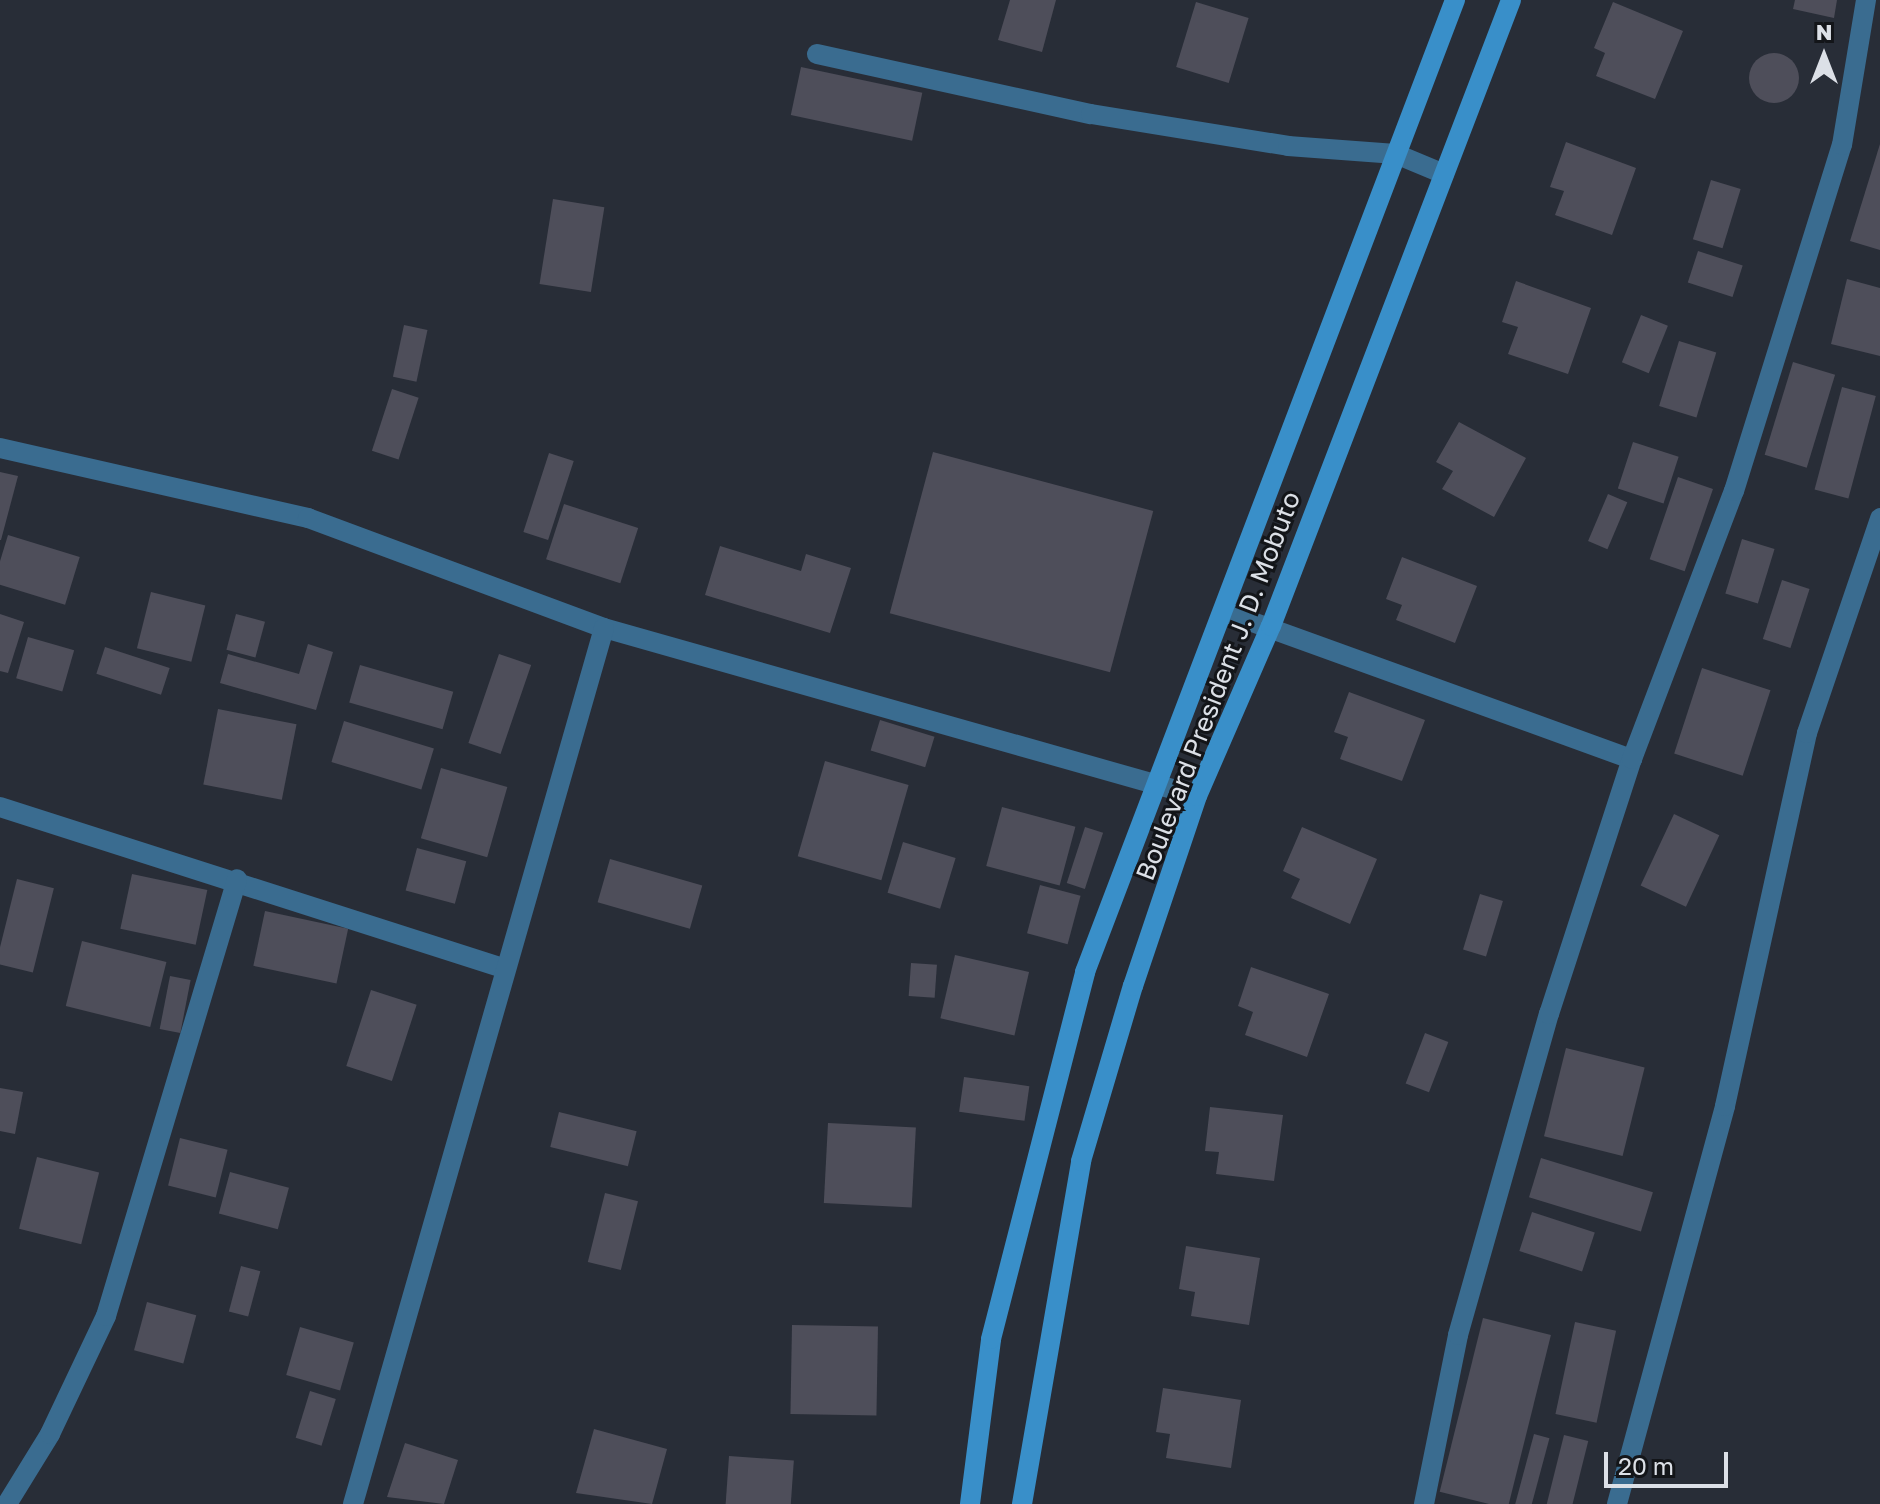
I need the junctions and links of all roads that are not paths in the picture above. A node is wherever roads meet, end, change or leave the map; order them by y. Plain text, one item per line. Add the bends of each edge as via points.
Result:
1 (1455, 0) edge
2 (1511, 0) edge
3 (1866, 0) edge
4 (817, 54) dead end
5 (1396, 154) junction
6 (1444, 174) junction
7 (0, 448) edge
8 (1880, 518) edge
9 (1225, 612) junction
10 (1271, 626) junction
11 (604, 628) junction
12 (1632, 759) junction
13 (1155, 781) junction
14 (1197, 796) junction
15 (0, 807) edge
16 (237, 879) junction
17 (503, 968) junction
18 (7, 1504) edge
19 (353, 1504) edge
20 (970, 1504) edge
21 (1022, 1504) edge
22 (1424, 1504) edge
23 (1617, 1504) edge

1 - 5 street, Boulevard President J. D. Mobuto
2 - 6 street, Boulevard President J. D. Mobuto
3 - 12 street via 1837,160 1734,491
4 - 5 street via 1091,114 1288,146
5 - 6 street
5 - 9 street, Boulevard President J. D. Mobuto
6 - 10 street, Boulevard President J. D. Mobuto
7 - 11 street via 308,518
8 - 23 street via 1807,733 1725,1106
9 - 10 street
9 - 13 street, Boulevard President J. D. Mobuto
10 - 12 street via 1484,711
10 - 14 street, Boulevard President J. D. Mobuto
11 - 13 street
11 - 17 street
12 - 22 street via 1549,1014 1462,1320
13 - 14 street
13 - 20 street, Boulevard President J. D. Mobuto via 1085,972 1033,1155 991,1339
14 - 21 street, Boulevard President J. D. Mobuto via 1081,1161
15 - 16 street
16 - 17 street
16 - 18 street via 106,1316 50,1434
17 - 19 street

